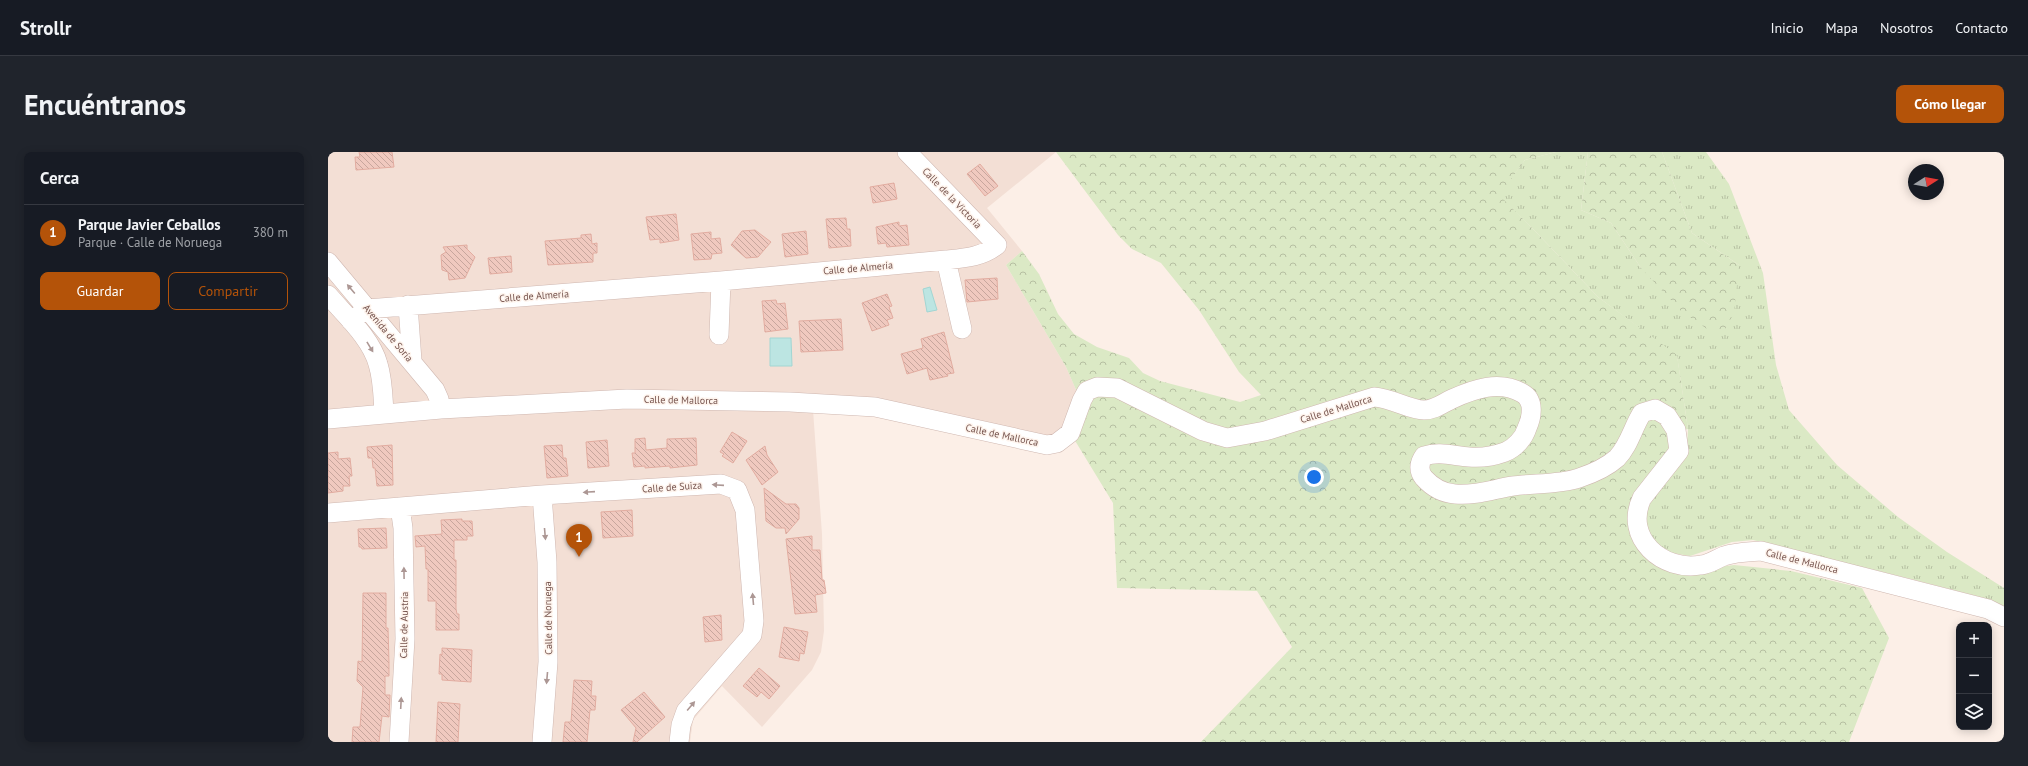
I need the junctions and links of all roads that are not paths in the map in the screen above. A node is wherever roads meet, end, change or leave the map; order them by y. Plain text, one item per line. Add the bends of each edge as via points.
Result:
1 (907, 152) edge
2 (996, 245) joint
3 (946, 260) junction
4 (328, 262) edge
5 (721, 281) junction
6 (328, 295) edge
7 (408, 305) junction
8 (367, 309) junction
9 (350, 321) junction
10 (962, 329) dead end
11 (719, 336) dead end
12 (412, 362) junction
13 (441, 409) junction
14 (384, 413) junction
15 (328, 419) edge
16 (542, 495) junction
17 (400, 507) junction
18 (328, 513) edge
19 (2004, 617) edge
20 (398, 742) edge
21 (542, 742) edge
22 (679, 742) edge

1 - 2 street, Calle de la Victoria
2 - 3 street, Calle de Almería via 988,252
3 - 5 street, Calle de Almería
3 - 10 street
8 -> 4 street, Avenida de Soria
5 - 7 street, Calle de Almería
5 - 11 street
6 - 9 street
7 - 8 street, Calle de Almería
7 - 12 street
8 - 9 street, Calle de Almería
8 - 12 street, Avenida de Soria
9 -> 14 street via 375,354 379,365
12 - 13 street, Avenida de Soria via 435,390
13 - 14 street, Calle de Mallorca
13 - 19 street, Calle de Mallorca via 627,399 836,404 875,407 1047,445 1057,443 1070,432 1087,391 1097,387 1117,388 1203,431 1227,438 1265,431 1374,397 1424,410 1438,407 1478,389 1508,388 1524,394 1532,409 1525,435 1507,452 1492,456 1424,456 1420,462 1420,470 1433,487 1442,492 1472,494 1513,486 1577,479 1617,458 1642,413 1655,409 1672,422 1678,440 1678,451 1642,498 1638,506 1637,521 1639,535 1644,544 1661,558 1681,564 1702,565 1738,552 1761,551 1988,609
14 - 15 street, Calle de Mallorca
16 - 17 street, Calle de Suiza
16 -> 21 street, Calle de Noruega via 547,562 548,654
22 -> 16 street, Calle de Suiza via 686,711 752,635 754,621 745,510 737,490 721,484
17 - 18 street, Calle de Suiza
20 -> 17 street, Calle de Austria via 405,639 403,528

